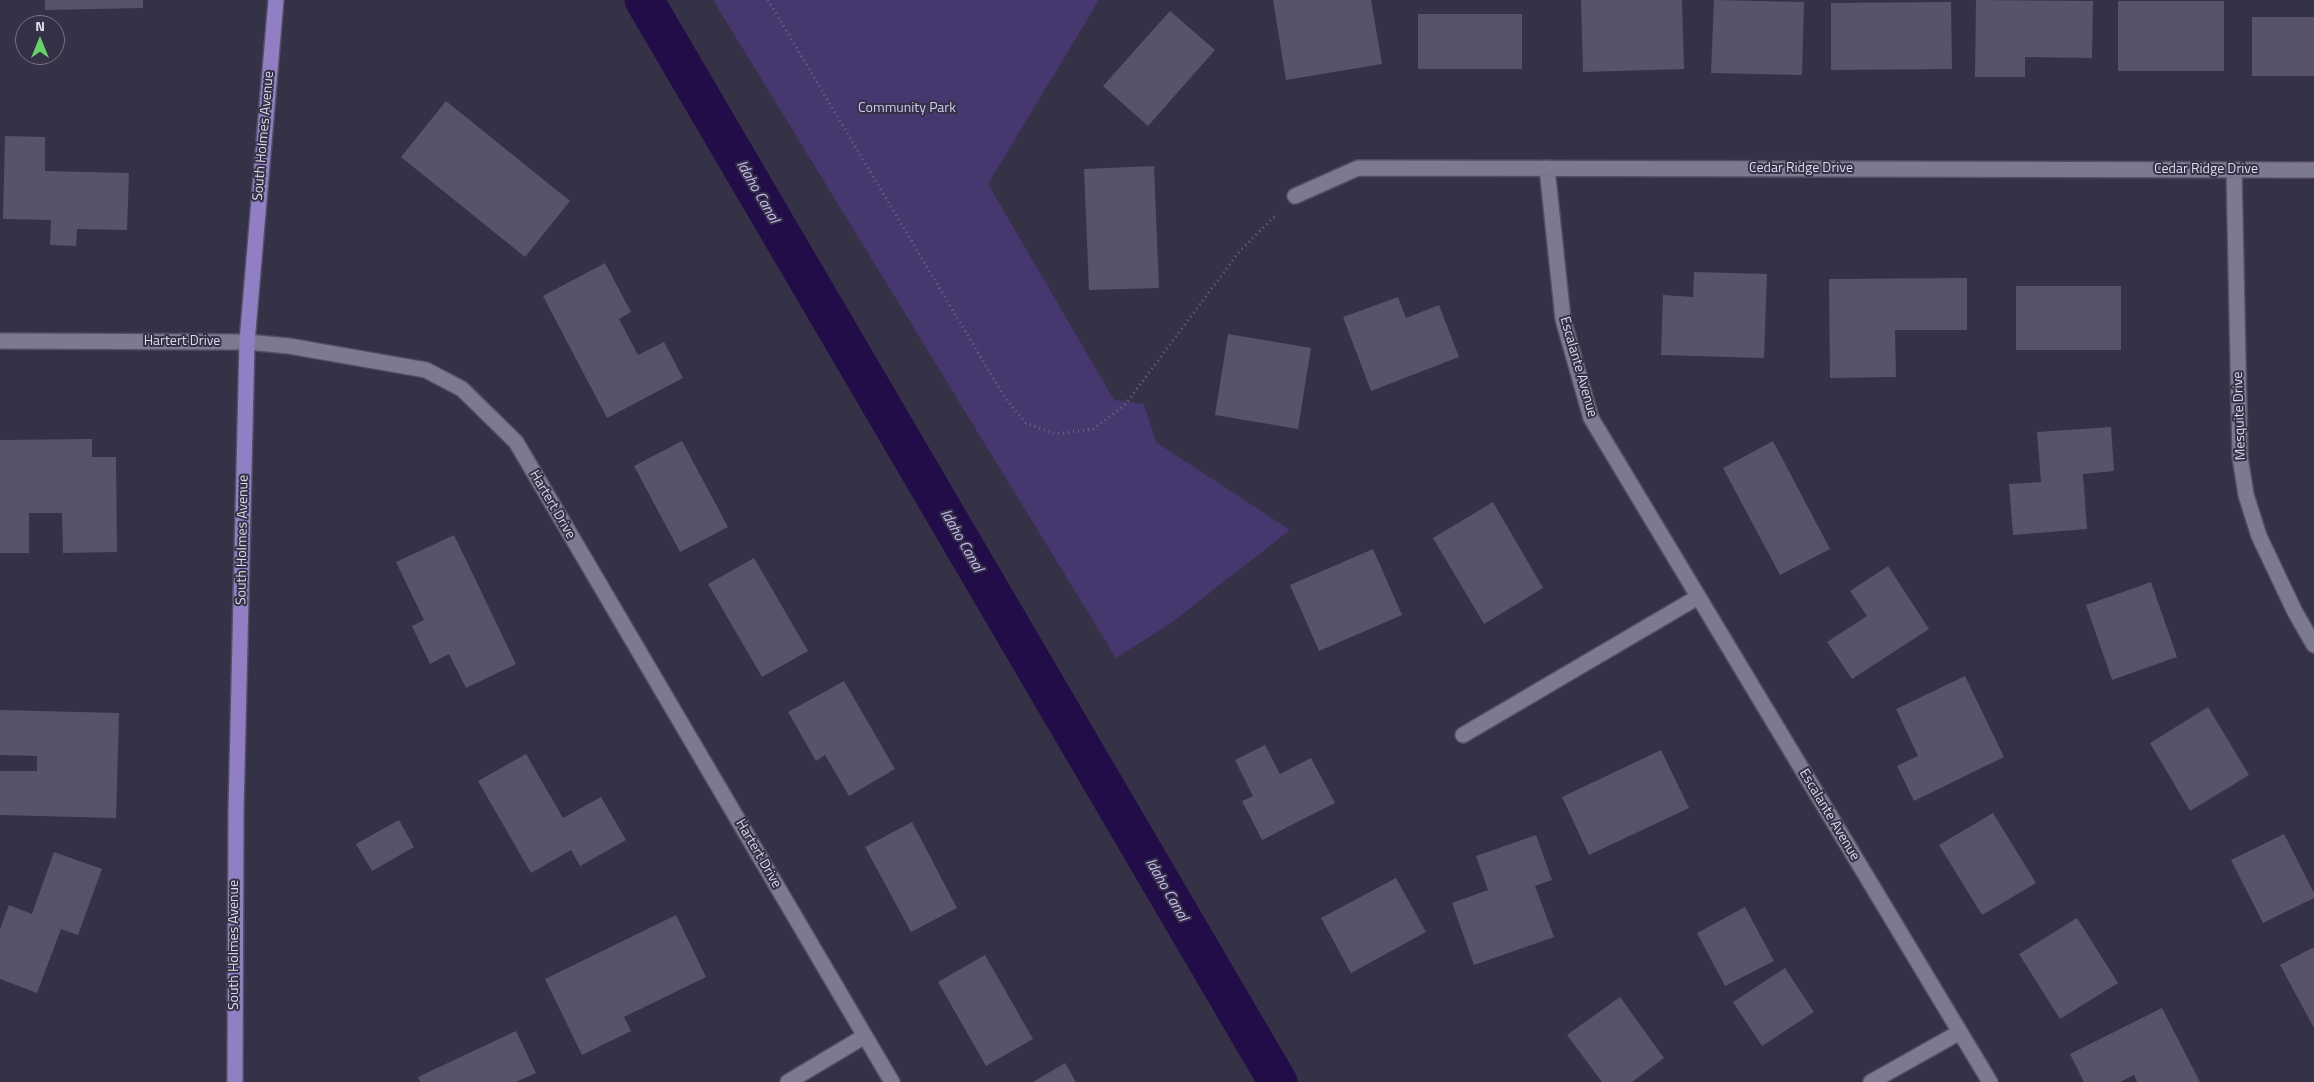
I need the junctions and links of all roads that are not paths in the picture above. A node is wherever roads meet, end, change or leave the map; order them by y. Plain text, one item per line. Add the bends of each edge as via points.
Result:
1 (276, 0) edge
2 (1547, 168) junction
3 (2234, 170) junction
4 (2314, 170) edge
5 (1295, 196) road end
6 (0, 341) edge
7 (248, 342) junction
8 (1698, 597) junction
9 (2314, 645) edge
10 (1463, 735) dead end
11 (1960, 1032) junction
12 (865, 1036) junction
13 (235, 1082) edge
14 (788, 1082) edge
15 (892, 1082) edge
16 (1871, 1082) edge
17 (1990, 1082) edge

1 - 7 main road, South Holmes Avenue
2 - 3 street, Cedar Ridge Drive
2 - 5 street, Cedar Ridge Drive via 1358,168
2 - 8 street, Escalante Avenue via 1563,319 1591,418
3 - 4 street, Cedar Ridge Drive
3 - 9 street, Mesquite Drive via 2240,457 2244,486 2259,536
6 - 7 street, Hartert Drive
7 - 12 street, Hartert Drive via 426,370 462,389 516,442
7 - 13 main road, South Holmes Avenue via 236,811
8 - 10 street
8 - 11 street, Escalante Avenue
11 - 16 street
11 - 17 street, Escalante Avenue
12 - 14 street
12 - 15 street, Hartert Drive

